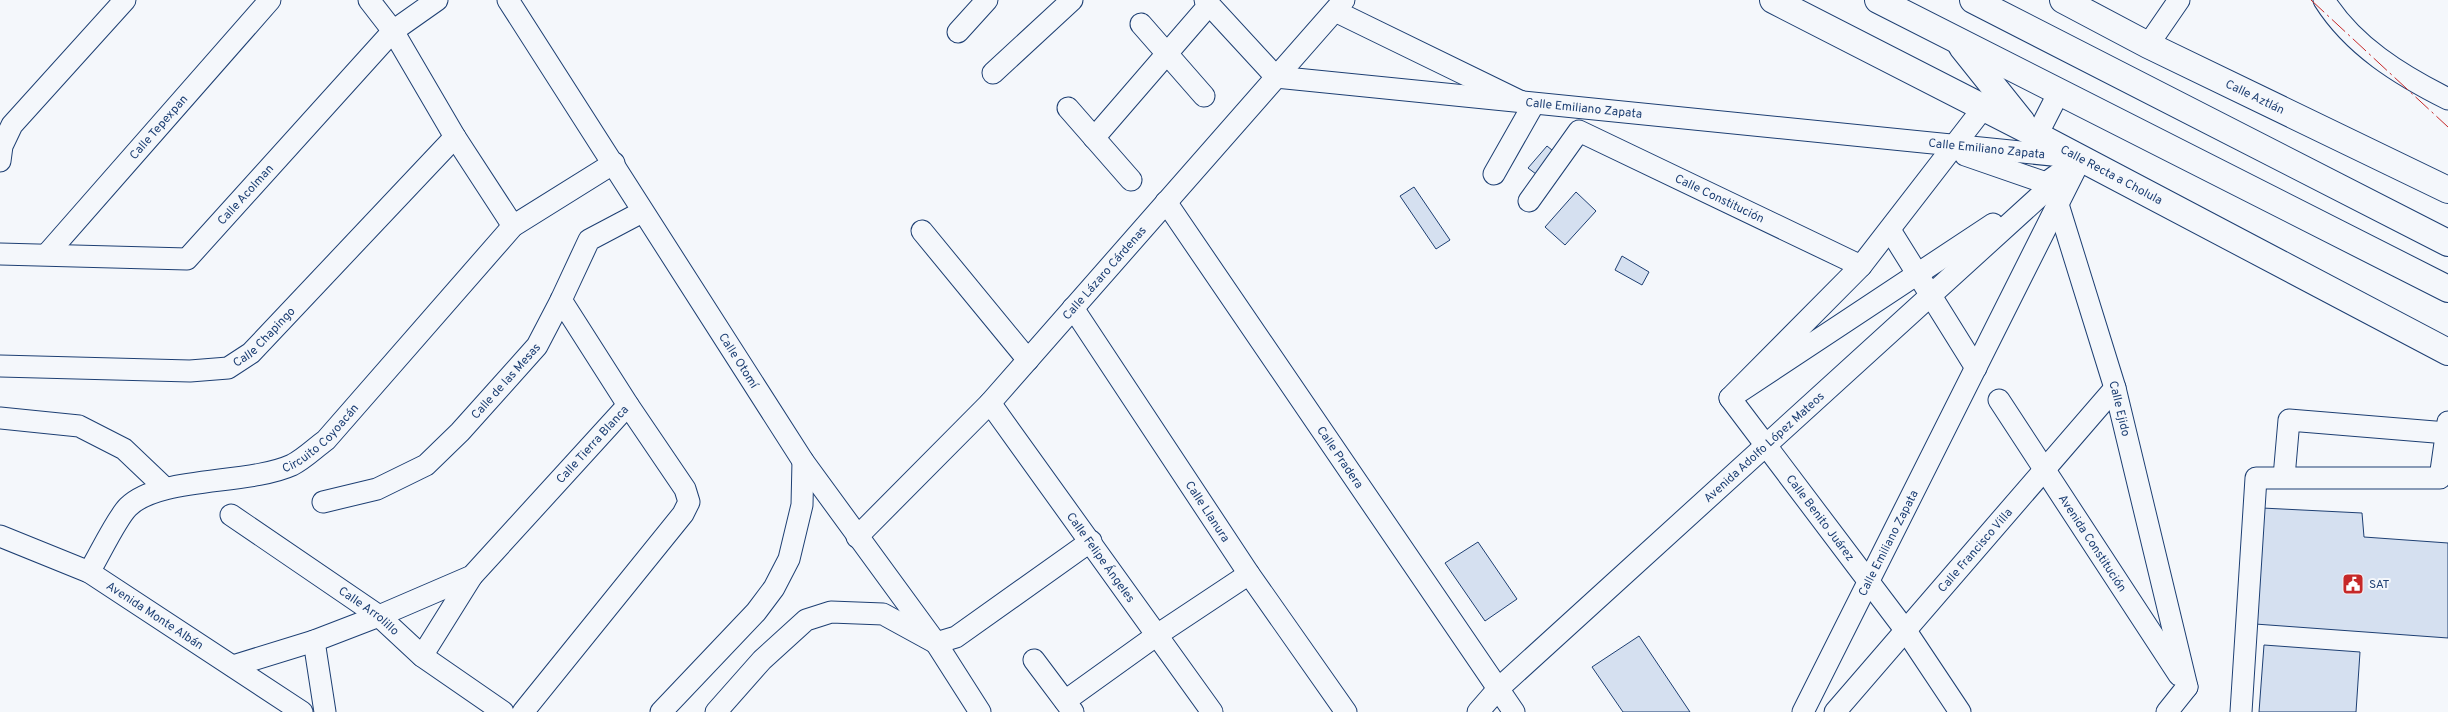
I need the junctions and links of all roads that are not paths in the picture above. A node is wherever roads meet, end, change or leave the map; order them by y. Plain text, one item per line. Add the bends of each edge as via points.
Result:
1 (125, 0) edge
2 (270, 0) edge
3 (369, 0) edge
4 (437, 0) edge
5 (508, 0) edge
6 (987, 0) edge
7 (1072, 0) edge
8 (1773, 0) edge
9 (1878, 0) edge
10 (1973, 0) edge
11 (2063, 0) edge
12 (2179, 0) edge
13 (2324, 0) edge
14 (1207, 2) edge
15 (1339, 5) edge
16 (1141, 24) dead end
17 (393, 31) junction
18 (958, 32) dead end
19 (1955, 39) junction
20 (2148, 45) junction
21 (1167, 53) junction
22 (993, 73) dead end
23 (1276, 77) junction
24 (2059, 92) junction
25 (1204, 96) dead end
26 (2448, 99) edge
27 (1526, 105) junction
28 (1984, 107) junction
29 (1068, 108) dead end
30 (455, 137) junction
31 (1094, 138) junction
32 (2036, 140) junction
33 (1954, 148) junction
34 (2081, 158) junction
35 (0, 161) edge
36 (614, 163) junction
37 (1494, 174) dead end
38 (1131, 180) dead end
39 (2053, 190) junction
40 (2448, 190) edge
41 (1529, 201) dead end
42 (1166, 202) junction
43 (642, 212) junction
44 (513, 226) junction
45 (1890, 230) junction
46 (922, 231) dead end
47 (2448, 243) edge
48 (0, 254) edge
49 (48, 254) junction
50 (1861, 266) junction
51 (1918, 274) junction
52 (2448, 289) edge
53 (1931, 295) junction
54 (561, 300) junction
55 (1073, 308) junction
56 (2448, 352) edge
57 (1028, 360) junction
58 (0, 366) edge
59 (1976, 368) junction
60 (2115, 388) junction
61 (1730, 398) junction
62 (1999, 400) dead end
63 (990, 403) junction
64 (628, 405) junction
65 (0, 418) edge
66 (2448, 427) edge
67 (1766, 445) junction
68 (803, 461) junction
69 (2043, 470) junction
70 (2284, 477) junction
71 (165, 488) junction
72 (323, 502) dead end
73 (230, 515) dead end
74 (0, 536) edge
75 (857, 537) junction
76 (1091, 541) junction
77 (89, 572) junction
78 (1249, 574) junction
79 (472, 576) junction
80 (1869, 581) junction
81 (379, 616) junction
82 (1906, 631) junction
83 (1157, 635) junction
84 (314, 640) junction
85 (936, 643) junction
86 (422, 656) junction
87 (1034, 660) dead end
88 (233, 666) junction
89 (2187, 687) junction
90 (1498, 689) junction
91 (1069, 707) edge
92 (302, 712) edge
93 (325, 712) edge
94 (503, 712) edge
95 (523, 712) edge
96 (661, 712) edge
97 (716, 712) edge
98 (980, 712) edge
99 (1212, 712) edge
100 (1346, 712) edge
101 (1478, 712) edge
102 (1514, 712) edge
103 (1803, 712) edge
104 (1835, 712) edge
105 (1960, 712) edge
106 (2167, 712) edge
107 (2241, 712) edge

1 - 35 street via 12,125 2,146
2 - 49 street, Calle Tepexpan
3 - 17 street
4 - 17 street, Calle Acolman
5 - 36 street, Calle Otomí
6 - 18 street
7 - 22 street
8 - 28 main road, Calle Recta a Cholula
9 - 19 main road
10 - 47 main road
11 - 20 main road, Calle Aztlán
12 - 20 street
13 - 26 street via 2358,42 2395,71
14 - 21 street
14 - 23 street
15 - 23 street, Calle Lázaro Cárdenas
15 - 27 street
16 - 21 street
17 - 30 street
17 - 49 street, Calle Acolman via 187,259
19 - 24 main road
19 - 32 main road
20 - 40 main road, Calle Aztlán
21 - 25 street
21 - 31 street
23 - 27 street, Calle Emiliano Zapata
23 - 42 street, Calle Lázaro Cárdenas
24 - 32 street
24 - 52 main road
27 - 33 street, Calle Emiliano Zapata
27 - 37 street
28 - 32 main road, Calle Recta a Cholula
28 - 33 street
29 - 31 street
30 - 44 street
30 - 58 street, Calle Chapingo via 251,353 228,368 190,371
31 - 38 street
32 - 33 street, Calle Emiliano Zapata
32 - 34 main road, Calle Recta a Cholula
32 - 39 street, Calle Ejido
33 - 39 street
33 - 45 street
34 - 39 street, Avenida Adolfo López Mateos
34 - 56 main road, Calle Recta a Cholula
36 - 43 street, Calle Otomí
36 - 44 street, Circuito Coyoacán
39 - 51 street, Avenida Adolfo López Mateos
39 - 53 street, Avenida Adolfo López Mateos
39 - 59 street, Calle Emiliano Zapata
39 - 60 street, Calle Ejido
41 - 50 street, Calle Constitución via 1579,131
42 - 55 street, Calle Lázaro Cárdenas
42 - 90 street, Calle Pradera
43 - 54 street, Calle de las Mesas via 589,240
43 - 68 street, Calle Otomí
44 - 71 street, Circuito Coyoacán via 326,440 293,464 254,476
45 - 50 street
45 - 51 street
46 - 57 street
48 - 49 street, Calle Acolman
50 - 61 street
51 - 53 street
51 - 61 street, Avenida Adolfo López Mateos
53 - 59 street
53 - 67 street, Avenida Adolfo López Mateos
54 - 64 street, Calle Tierra Blanca
54 - 72 street, Calle de las Mesas via 537,346 426,465 377,489
55 - 57 street, Calle Lázaro Cárdenas
55 - 78 street, Calle Llanura
57 - 63 street, Calle Lázaro Cárdenas
59 - 80 street, Calle Emiliano Zapata
60 - 69 street, Calle Francisco Villa
60 - 89 street, Calle Ejido
61 - 67 street, Calle Benito Juárez
62 - 69 street, Avenida Constitución
63 - 75 street, Calle Lázaro Cárdenas
63 - 76 street, Calle Felipe Ángeles
64 - 79 street, Calle Tierra Blanca
64 - 95 street via 685,489 689,502
65 - 71 street via 80,426 124,449
66 - 70 street via 2440,478
66 - 70 street via 2289,420
67 - 80 street, Calle Benito Juárez
67 - 90 street, Avenida Adolfo López Mateos
68 - 75 street, Calle Otomí
68 - 96 street via 802,505 794,541 774,588 756,612
69 - 82 street, Calle Francisco Villa
69 - 89 street, Avenida Constitución
70 - 107 street via 2256,478
71 - 77 street, Circuito Coyoacán via 142,496 127,508
73 - 81 street, Calle Arrolillo
74 - 77 street, Avenida Monte Albán
75 - 85 street, Calle Otomí
76 - 83 street, Calle Felipe Ángeles
76 - 85 street via 956,637
77 - 88 street, Avenida Monte Albán
78 - 83 street
78 - 100 street, Calle Llanura
79 - 81 street, Calle Tierra Blanca
79 - 86 street, Calle Tierra Blanca
80 - 82 street, Calle Benito Juárez
80 - 103 street, Calle Emiliano Zapata
81 - 84 street, Calle Tierra Blanca
81 - 86 street, Calle Arrolillo
82 - 104 street, Calle Francisco Villa
82 - 105 street, Calle Benito Juárez
83 - 91 street
83 - 99 street, Calle Felipe Ángeles
84 - 88 street, Calle Tierra Blanca
84 - 93 street
85 - 97 street via 883,614 831,612 806,620 762,660
85 - 98 street, Calle Otomí
86 - 94 street, Calle Arrolillo
87 - 91 street
88 - 92 street, Avenida Monte Albán
89 - 106 street
90 - 101 street, Avenida Adolfo López Mateos
90 - 102 street, Calle Pradera

